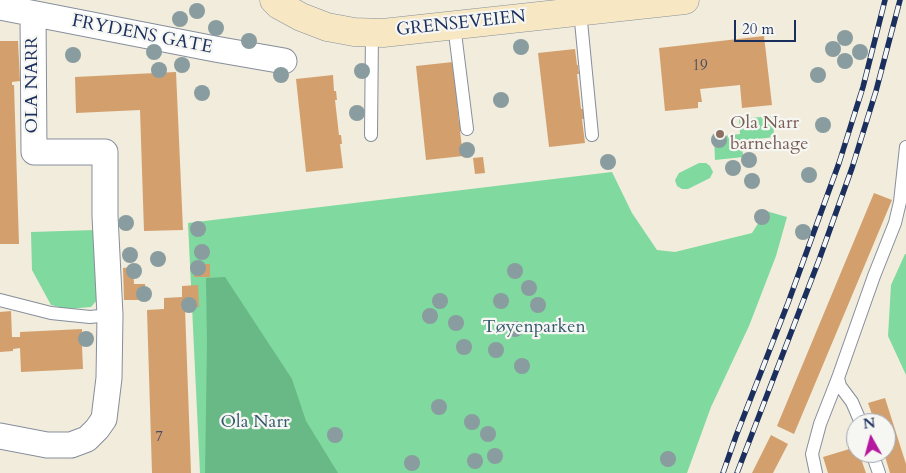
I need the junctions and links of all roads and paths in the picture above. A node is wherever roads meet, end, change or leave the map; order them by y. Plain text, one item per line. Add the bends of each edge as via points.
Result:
1 (274, 0) edge
2 (685, 0) edge
3 (0, 7) edge
4 (591, 7) edge
5 (33, 14) junction
6 (454, 26) junction
7 (372, 33) junction
8 (284, 61) dead end
9 (467, 129) dead end
10 (371, 135) dead end
11 (592, 135) dead end
12 (906, 147) edge
13 (0, 300) edge
14 (110, 315) junction
15 (838, 378) junction
16 (857, 413) edge
17 (0, 436) edge
18 (816, 473) edge

1 - 7 main road, GRENSEVEIEN via 301,17 327,27
2 - 4 main road, GRENSEVEIEN
3 - 5 street, FRYDENS GATE
4 - 6 main road, GRENSEVEIEN
4 - 11 lane
5 - 8 street, FRYDENS GATE
5 - 14 street, OLA NARR via 34,152 105,152
6 - 7 main road, GRENSEVEIEN
6 - 9 lane
7 - 10 lane
12 - 15 lane via 895,223
13 - 14 lane via 51,313 90,317
14 - 17 street, OLA NARR via 109,378 104,419 97,429 86,439 71,445 47,445
15 - 16 lane
15 - 18 lane via 815,441 812,454

